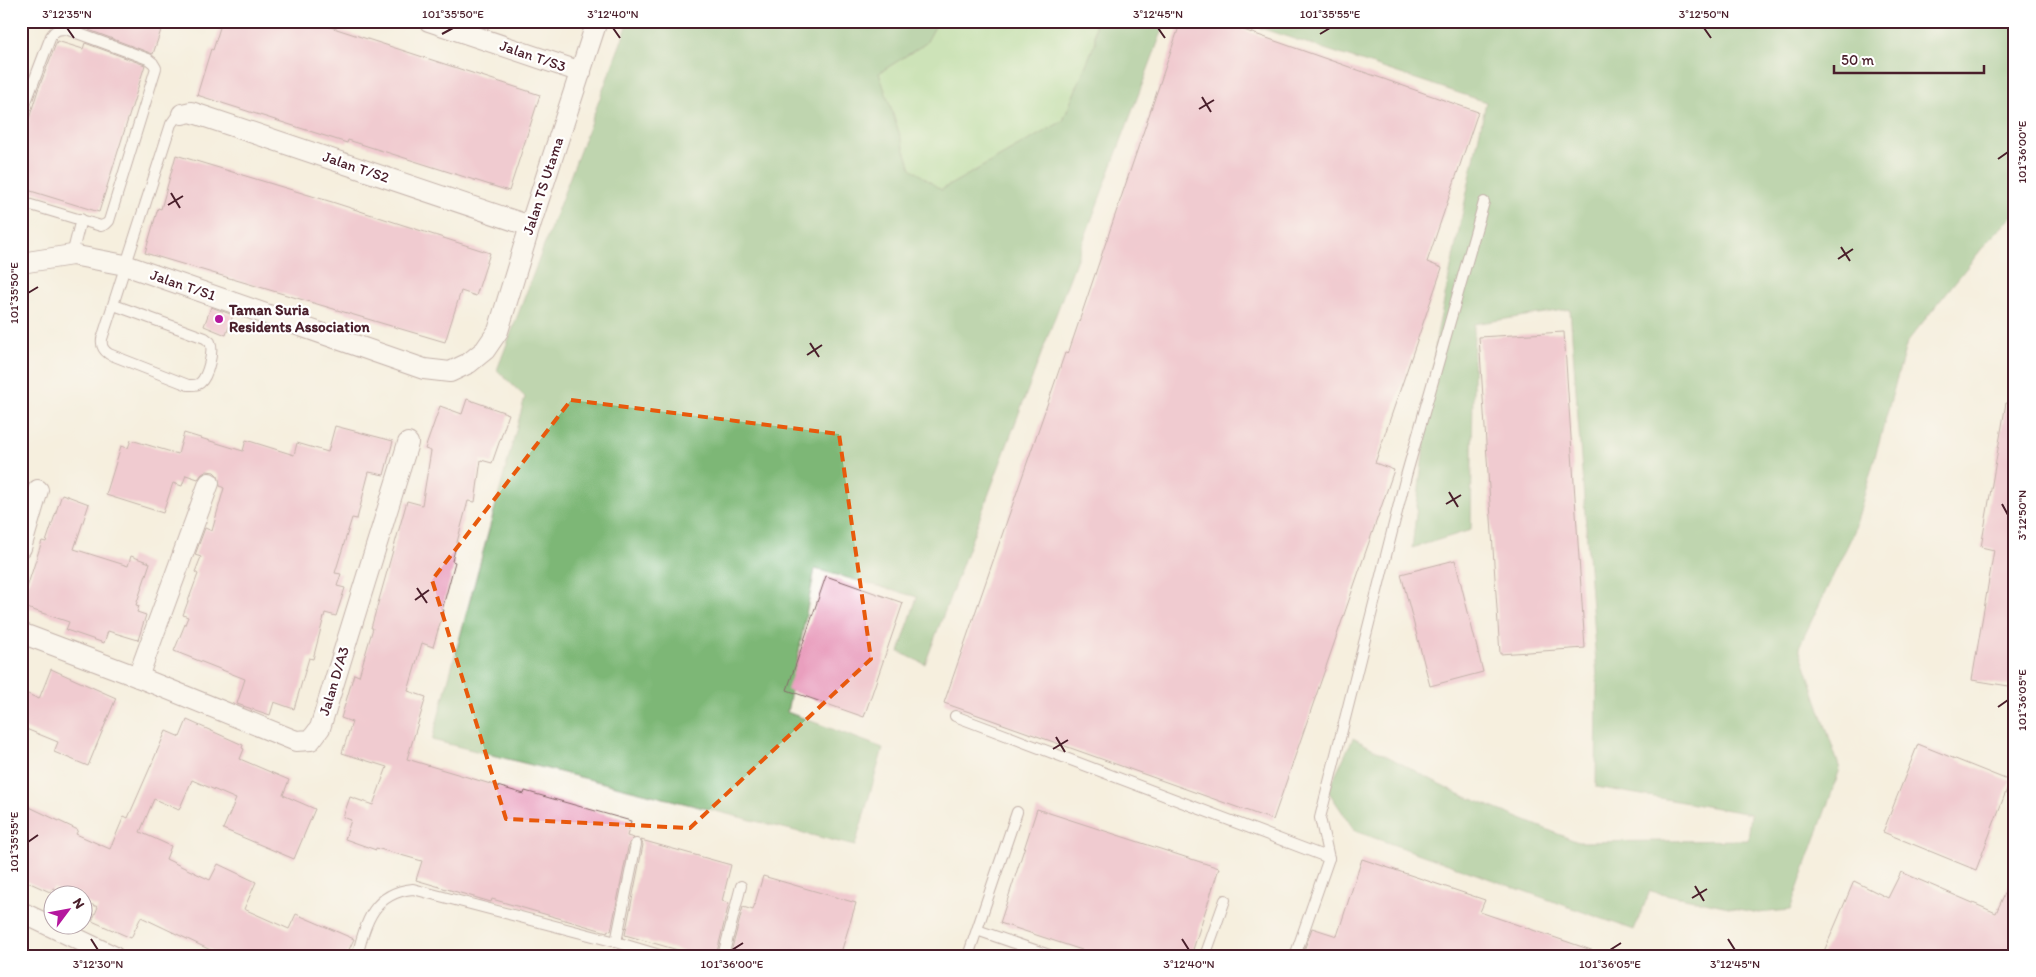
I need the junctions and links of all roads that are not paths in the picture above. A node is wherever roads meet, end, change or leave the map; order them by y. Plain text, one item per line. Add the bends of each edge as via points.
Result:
1 (429, 21) edge
2 (597, 21) edge
3 (581, 72) junction
4 (182, 114) joint
5 (21, 115) edge
6 (21, 202) edge
7 (1484, 202) dead end
8 (81, 219) junction
9 (530, 226) junction
10 (72, 255) junction
11 (21, 263) edge
12 (126, 265) junction
13 (114, 305) junction
14 (486, 350) joint
15 (408, 443) dead end
16 (209, 483) dead end
17 (38, 490) dead end
18 (21, 548) edge
19 (21, 633) edge
20 (138, 677) junction
21 (955, 716) dead end
22 (1017, 812) dead end
23 (636, 844) dead end
24 (1329, 858) junction
25 (741, 886) dead end
26 (1225, 900) dead end
27 (21, 912) edge
28 (977, 930) junction
29 (616, 942) junction
30 (113, 956) edge
31 (357, 956) edge
32 (663, 956) edge
33 (723, 956) edge
34 (968, 956) edge
35 (1052, 956) edge
36 (1205, 956) edge
37 (1295, 956) edge

1 - 3 street, Jalan T/S3
2 - 3 street, Jalan TS Utama
3 - 9 street, Jalan TS Utama
4 - 9 street, Jalan T/S2 via 192,112
4 - 12 lane via 171,124
5 - 8 lane via 54,31 66,29 153,63 156,68 110,221 101,226
6 - 8 lane
7 - 24 lane via 1406,476 1320,818
8 - 10 lane
9 - 14 street, Jalan TS Utama via 498,331
10 - 11 street, Jalan T/S1
10 - 12 street, Jalan T/S1
12 - 13 lane
12 - 14 street, Jalan T/S1 via 424,369 450,372
13 - 13 lane via 102,339 104,351 188,385 200,383 212,353 210,342
15 - 20 street, Jalan D/A3 via 320,728 311,740 296,741
16 - 20 street
17 - 18 street
19 - 20 street, Jalan D/A3
21 - 24 lane
22 - 28 lane
23 - 29 lane
24 - 37 lane
25 - 33 lane
26 - 36 lane
27 - 30 street
28 - 34 lane
28 - 35 lane
29 - 31 lane via 413,889 400,890 386,897 374,910
29 - 32 lane

